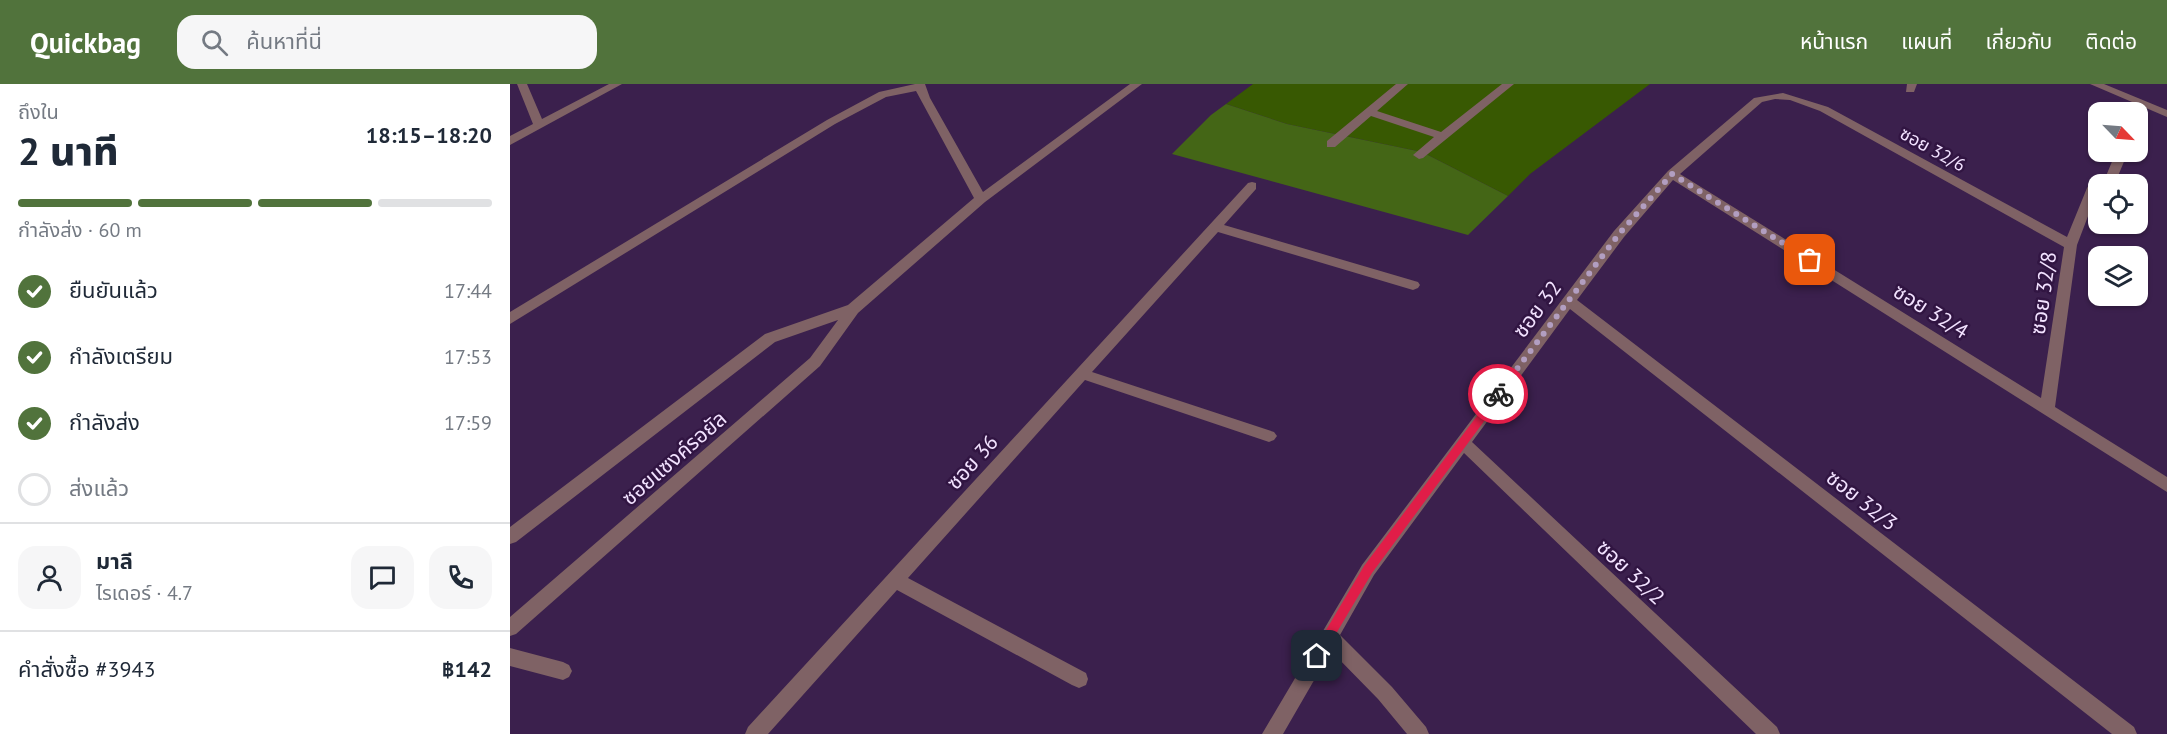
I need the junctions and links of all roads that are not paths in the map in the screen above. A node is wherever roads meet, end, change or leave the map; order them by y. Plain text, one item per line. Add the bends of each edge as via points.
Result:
1 (522, 84) edge
2 (617, 84) edge
3 (1137, 84) edge
4 (1403, 84) edge
5 (1509, 84) edge
6 (2095, 84) edge
7 (919, 85) edge
8 (1774, 94) joint
9 (2140, 102) edge
10 (2148, 106) edge
11 (1369, 112) junction
12 (2167, 114) edge
13 (539, 126) junction
14 (1443, 136) junction
15 (510, 141) edge
16 (1330, 144) dead end
17 (1419, 155) dead end
18 (1672, 174) junction
19 (1252, 186) dead end
20 (981, 199) junction
21 (2088, 201) edge
22 (1215, 227) junction
23 (2071, 245) junction
24 (1413, 285) dead end
25 (1570, 302) junction
26 (853, 309) junction
27 (510, 319) edge
28 (1082, 374) junction
29 (2047, 408) junction
30 (1269, 436) dead end
31 (1462, 442) junction
32 (2167, 485) edge
33 (510, 537) edge
34 (895, 580) junction
35 (510, 628) edge
36 (1328, 636) junction
37 (510, 657) edge
38 (563, 671) dead end
39 (1079, 679) dead end
40 (755, 734) edge
41 (1272, 734) edge
42 (1419, 734) edge
43 (1770, 734) edge
44 (2127, 734) edge

1 - 13 street
2 - 13 street
3 - 20 street, ซอยแซงค์รอยัล
4 - 11 street
5 - 14 street
6 - 9 street
7 - 20 street
7 - 27 street via 883,94 831,122
8 - 18 street, ซอย 32 via 1758,100
8 - 23 street, ซอย 32/6 via 1824,109
10 - 12 street
11 - 14 street
11 - 16 street
13 - 15 street
14 - 17 street
18 - 25 street, ซอย 32 via 1619,234
18 - 29 street, ซอย 32/4
19 - 22 street, ซอย 36
20 - 26 street, ซอยแซงค์รอยัล
21 - 23 street, ซอย 32/8
22 - 24 street
22 - 28 street, ซอย 36
23 - 29 street, ซอย 32/8
25 - 31 street, ซอย 32
25 - 44 street, ซอย 32/3
26 - 33 street, ซอยแซงค์รอยัล via 770,338
26 - 35 street, ซอยแซงค์รอยัล via 815,362
28 - 30 street
28 - 34 street, ซอย 36
29 - 32 street, ซอย 32/4
31 - 36 street, ซอย 32 via 1368,570
31 - 43 street, ซอย 32/2
34 - 39 street
34 - 40 street, ซอย 36
36 - 41 street, ซอย 32
36 - 42 street
37 - 38 street

